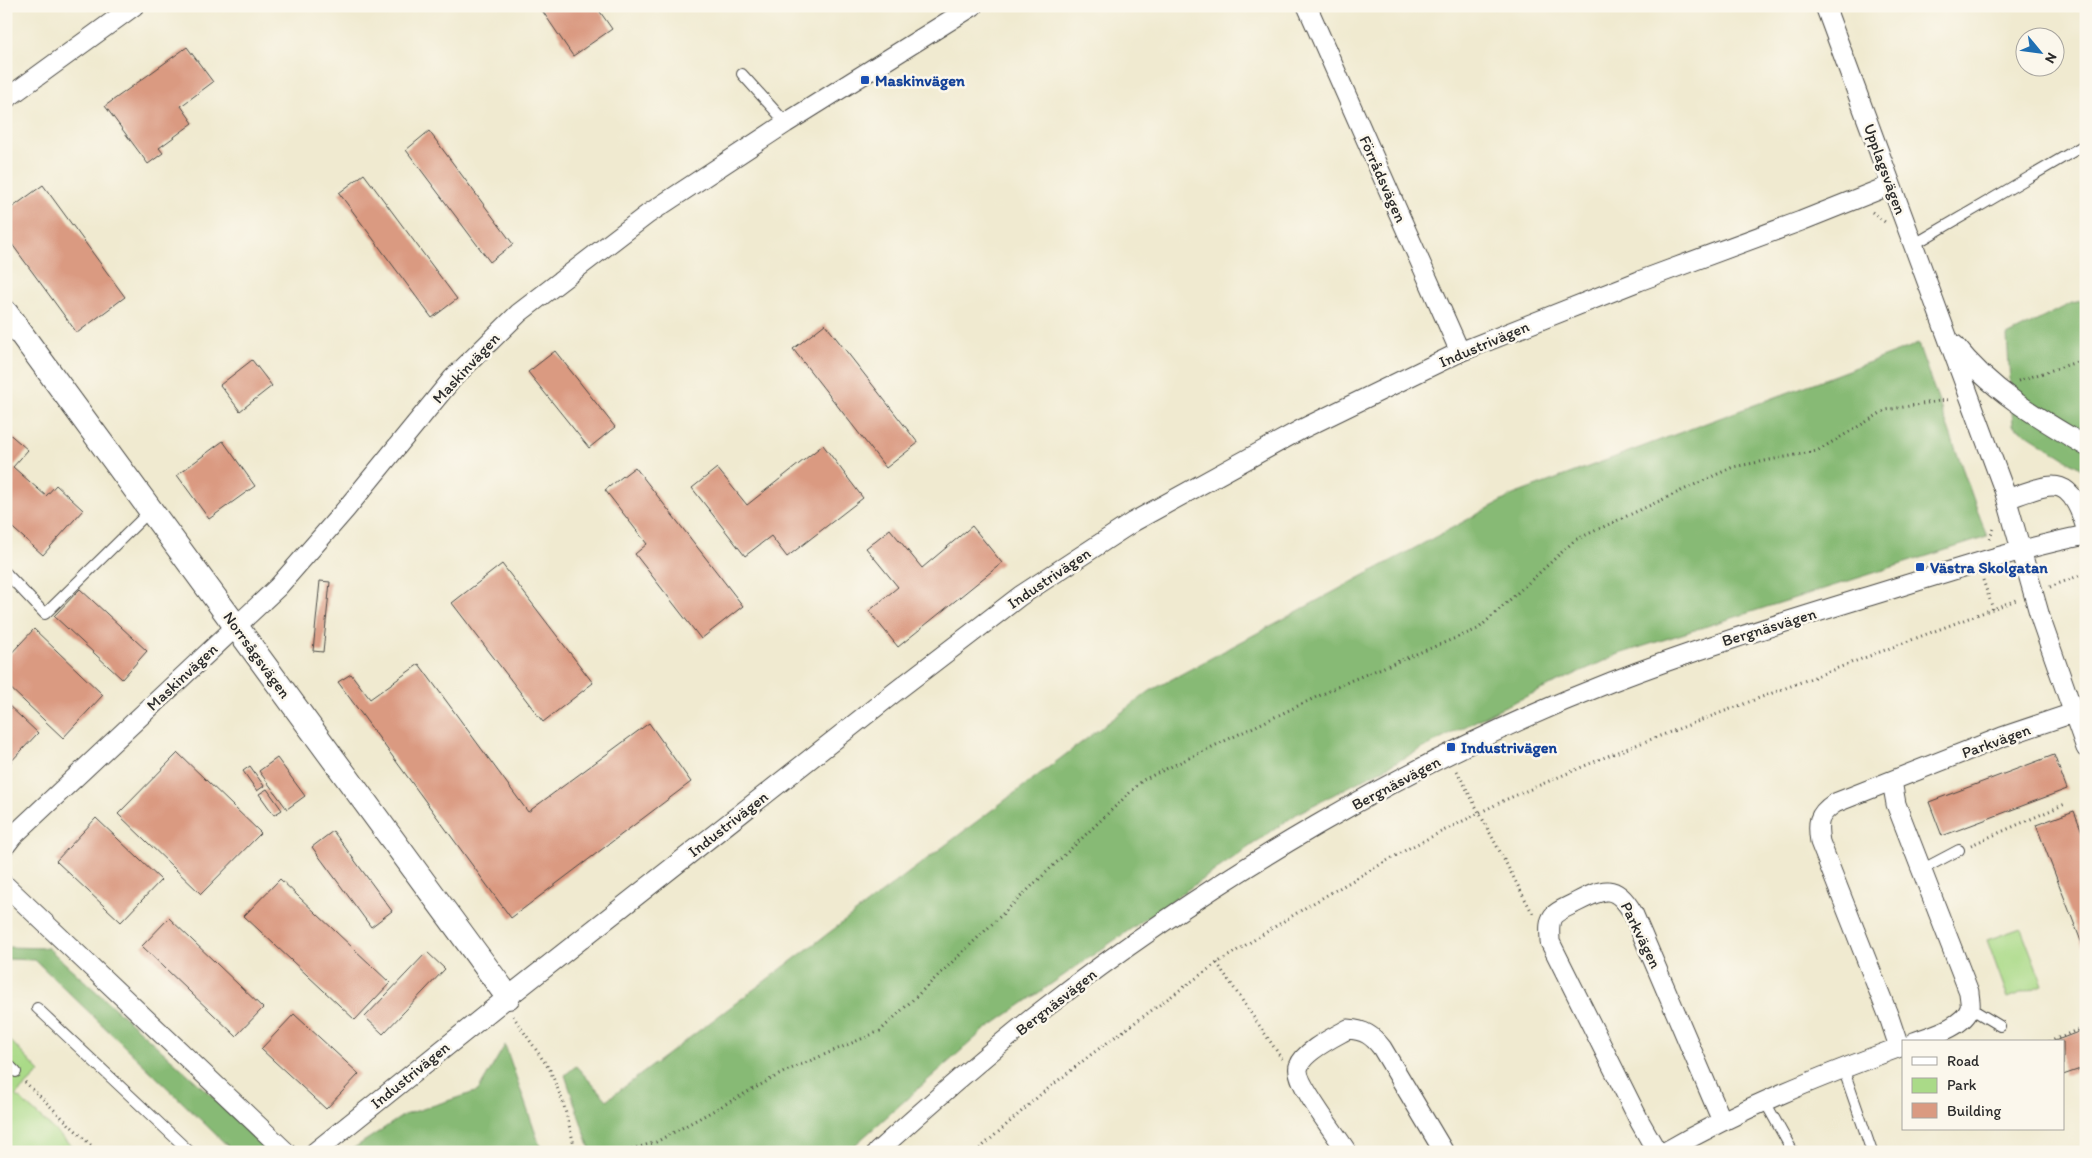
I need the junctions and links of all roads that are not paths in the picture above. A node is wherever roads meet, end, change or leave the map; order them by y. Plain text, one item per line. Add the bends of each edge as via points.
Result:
1 (134, 6) edge
2 (973, 6) edge
3 (1307, 6) edge
4 (1825, 6) edge
5 (742, 74) dead end
6 (6, 99) edge
7 (786, 123) junction
8 (2086, 144) edge
9 (1891, 185) junction
10 (1913, 244) junction
11 (6, 313) edge
12 (1945, 332) junction
13 (1460, 352) junction
14 (2086, 446) edge
15 (2007, 499) junction
16 (151, 510) junction
17 (2086, 528) edge
18 (2086, 536) edge
19 (2021, 551) junction
20 (6, 573) edge
21 (236, 626) junction
22 (2073, 713) junction
23 (2086, 748) edge
24 (1892, 781) junction
25 (6, 845) edge
26 (1959, 850) road end
27 (1921, 870) junction
28 (6, 886) edge
29 (508, 997) junction
30 (37, 1008) dead end
31 (1970, 1008) junction
32 (2000, 1026) dead end
33 (1912, 1040) edge
34 (1922, 1040) edge
35 (1902, 1048) edge
36 (6, 1062) edge
37 (1843, 1068) junction
38 (16, 1072) road end
39 (1764, 1100) junction
40 (1722, 1121) junction
41 (190, 1152) edge
42 (286, 1152) edge
43 (316, 1152) edge
44 (878, 1152) edge
45 (1348, 1152) edge
46 (1444, 1152) edge
47 (1657, 1152) edge
48 (1665, 1152) edge
49 (1793, 1152) edge
50 (1872, 1152) edge

1 - 6 street
2 - 7 street, Maskinvägen
3 - 13 street, Förrådsvägen
4 - 9 street, Upplagsvägen
5 - 7 lane
7 - 21 street, Maskinvägen via 648,214 519,313 453,378 334,523 278,586
8 - 10 lane
9 - 10 street, Upplagsvägen
9 - 13 street, Industrivägen
10 - 12 street, Upplagsvägen
11 - 16 street, Norrsågsvägen
12 - 14 street, Upplagsvägen via 1996,388
12 - 15 street, Upplagsvägen
13 - 29 street, Industrivägen via 1302,429 1150,512 1020,596
15 - 17 street via 2051,485 2061,486 2070,492
15 - 19 street
16 - 20 lane via 45,614
16 - 21 street, Norrsågsvägen
18 - 19 street, Bergnäsvägen
19 - 22 street
19 - 44 street, Bergnäsvägen via 1710,646 1610,682 1501,729 1400,779 1288,842 1123,951 993,1051
21 - 25 street, Maskinvägen
21 - 29 street, Norrsågsvägen
22 - 23 street
22 - 24 street, Parkvägen
24 - 27 street via 1896,804
24 - 33 street, Parkvägen via 1834,803 1823,811 1818,825 1820,842 1889,1017
26 - 27 lane
27 - 31 street via 1969,992
28 - 42 street
29 - 43 street, Industrivägen
30 - 41 lane
31 - 32 lane
31 - 34 street via 1962,1019 1946,1030
35 - 37 street
36 - 38 lane
37 - 39 street
37 - 50 lane
39 - 40 street
39 - 49 lane
40 - 47 street, Parkvägen via 1633,913 1624,898 1599,890 1554,914 1550,924 1550,942
40 - 48 street
45 - 46 street via 1305,1089 1298,1073 1304,1057 1348,1029 1374,1037

